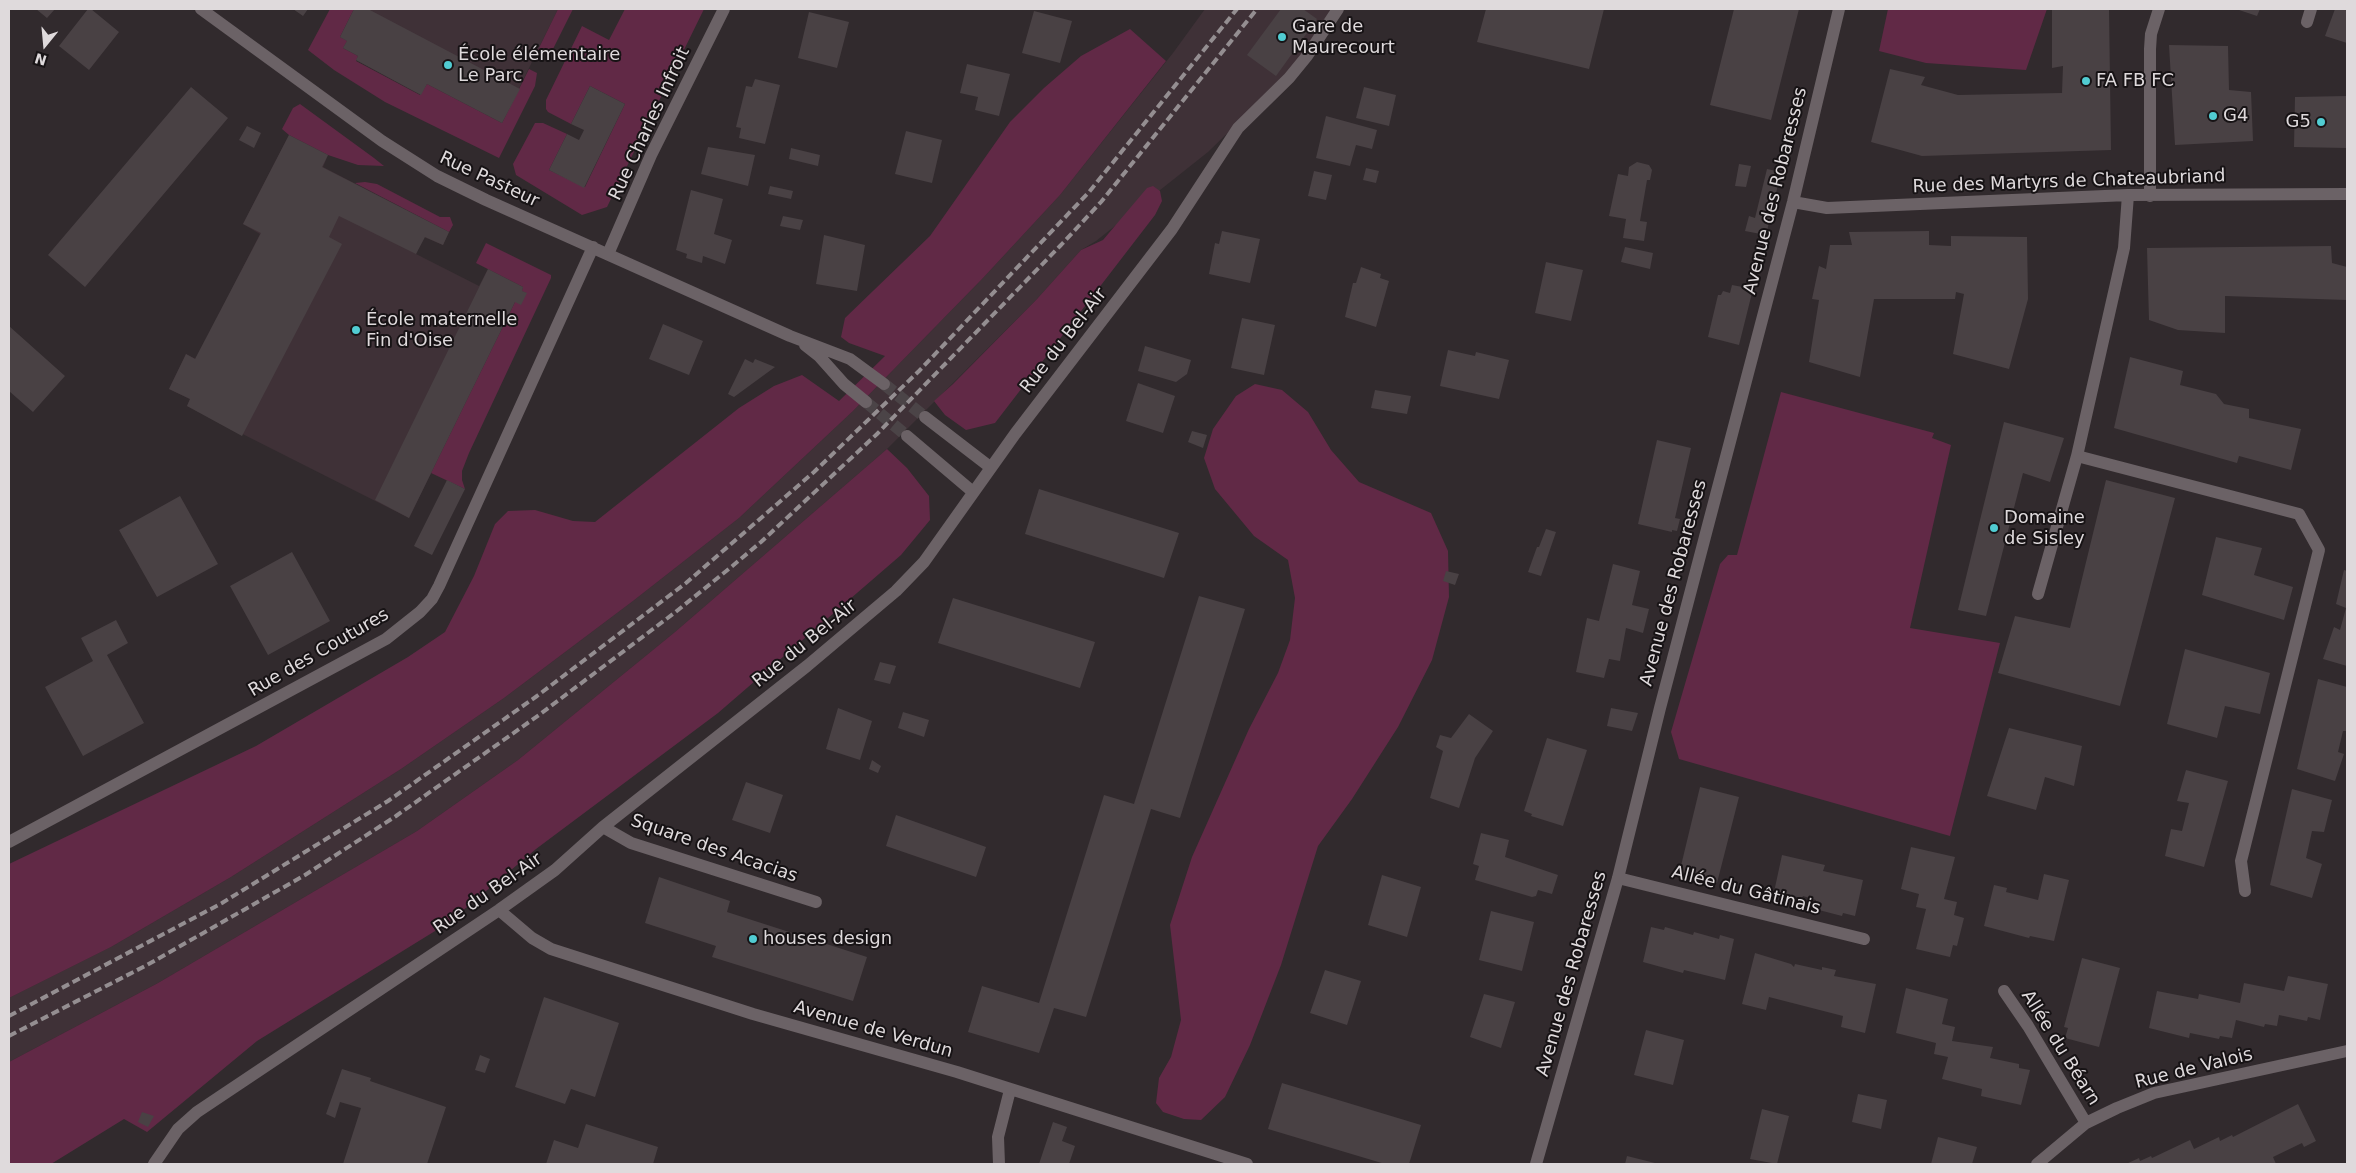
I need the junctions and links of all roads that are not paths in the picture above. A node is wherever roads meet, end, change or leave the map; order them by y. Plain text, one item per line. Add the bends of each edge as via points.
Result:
1 (202, 9) edge
2 (724, 9) edge
3 (1338, 9) edge
4 (1839, 9) edge
5 (2159, 9) edge
6 (2312, 9) edge
7 (2307, 22) dead end
8 (2347, 194) edge
9 (2128, 195) junction
10 (2150, 196) junction
11 (1793, 202) junction
12 (593, 247) junction
13 (608, 254) junction
14 (790, 336) junction
15 (884, 384) tunnel mouth
16 (866, 402) tunnel mouth
17 (925, 417) tunnel mouth
18 (907, 436) tunnel mouth
19 (2077, 456) junction
20 (990, 467) junction
21 (973, 492) junction
22 (2038, 594) dead end
23 (603, 827) junction
24 (9, 842) edge
25 (1618, 878) junction
26 (2245, 891) dead end
27 (816, 902) dead end
28 (499, 910) junction
29 (1864, 939) dead end
30 (2004, 991) dead end
31 (2347, 1051) edge
32 (1010, 1090) junction
33 (2086, 1123) junction
34 (154, 1164) edge
35 (999, 1164) edge
36 (1247, 1164) edge
37 (1536, 1164) edge
38 (2037, 1164) edge

1 - 12 street, Rue Pasteur via 382,141 437,176
2 - 13 street, Rue Charles Infroit via 651,155
3 - 20 street, Rue du Bel-Air via 1289,78 1238,128 1172,229
4 - 11 street, Avenue des Robaresses
5 - 10 street via 2150,49
6 - 7 street
8 - 10 street, Rue des Martyrs de Chateaubriand
9 - 10 street, Rue des Martyrs de Chateaubriand
9 - 11 street, Rue des Martyrs de Chateaubriand via 1827,208
9 - 19 street via 2124,248
11 - 25 street, Avenue des Robaresses
12 - 13 street, Rue Pasteur
12 - 24 street, Rue des Coutures via 439,586 420,612 386,639
13 - 14 street, Rue Pasteur
14 - 15 street, Rue Pasteur via 850,359
14 - 16 street, Rue Pasteur via 819,356 844,384
17 - 20 street
18 - 21 street
19 - 22 street
19 - 26 street via 2299,514 2319,550 2241,861
20 - 21 street, Rue du Bel-Air
21 - 23 street, Rue du Bel-Air via 924,562 874,611
23 - 27 street, Square des Acacias via 631,843
23 - 28 street, Rue du Bel-Air via 555,870
25 - 29 street, Allée du Gâtinais
25 - 37 street, Avenue des Robaresses
28 - 32 street, Avenue de Verdun via 532,938 551,949 753,1014
28 - 34 street, Rue du Bel-Air via 197,1112 178,1128
30 - 33 street, Allée du Béarn
31 - 33 street, Rue de Valois via 2154,1093
32 - 35 street via 998,1137
32 - 36 street, Avenue de Verdun
33 - 38 street, Rue de Valois

